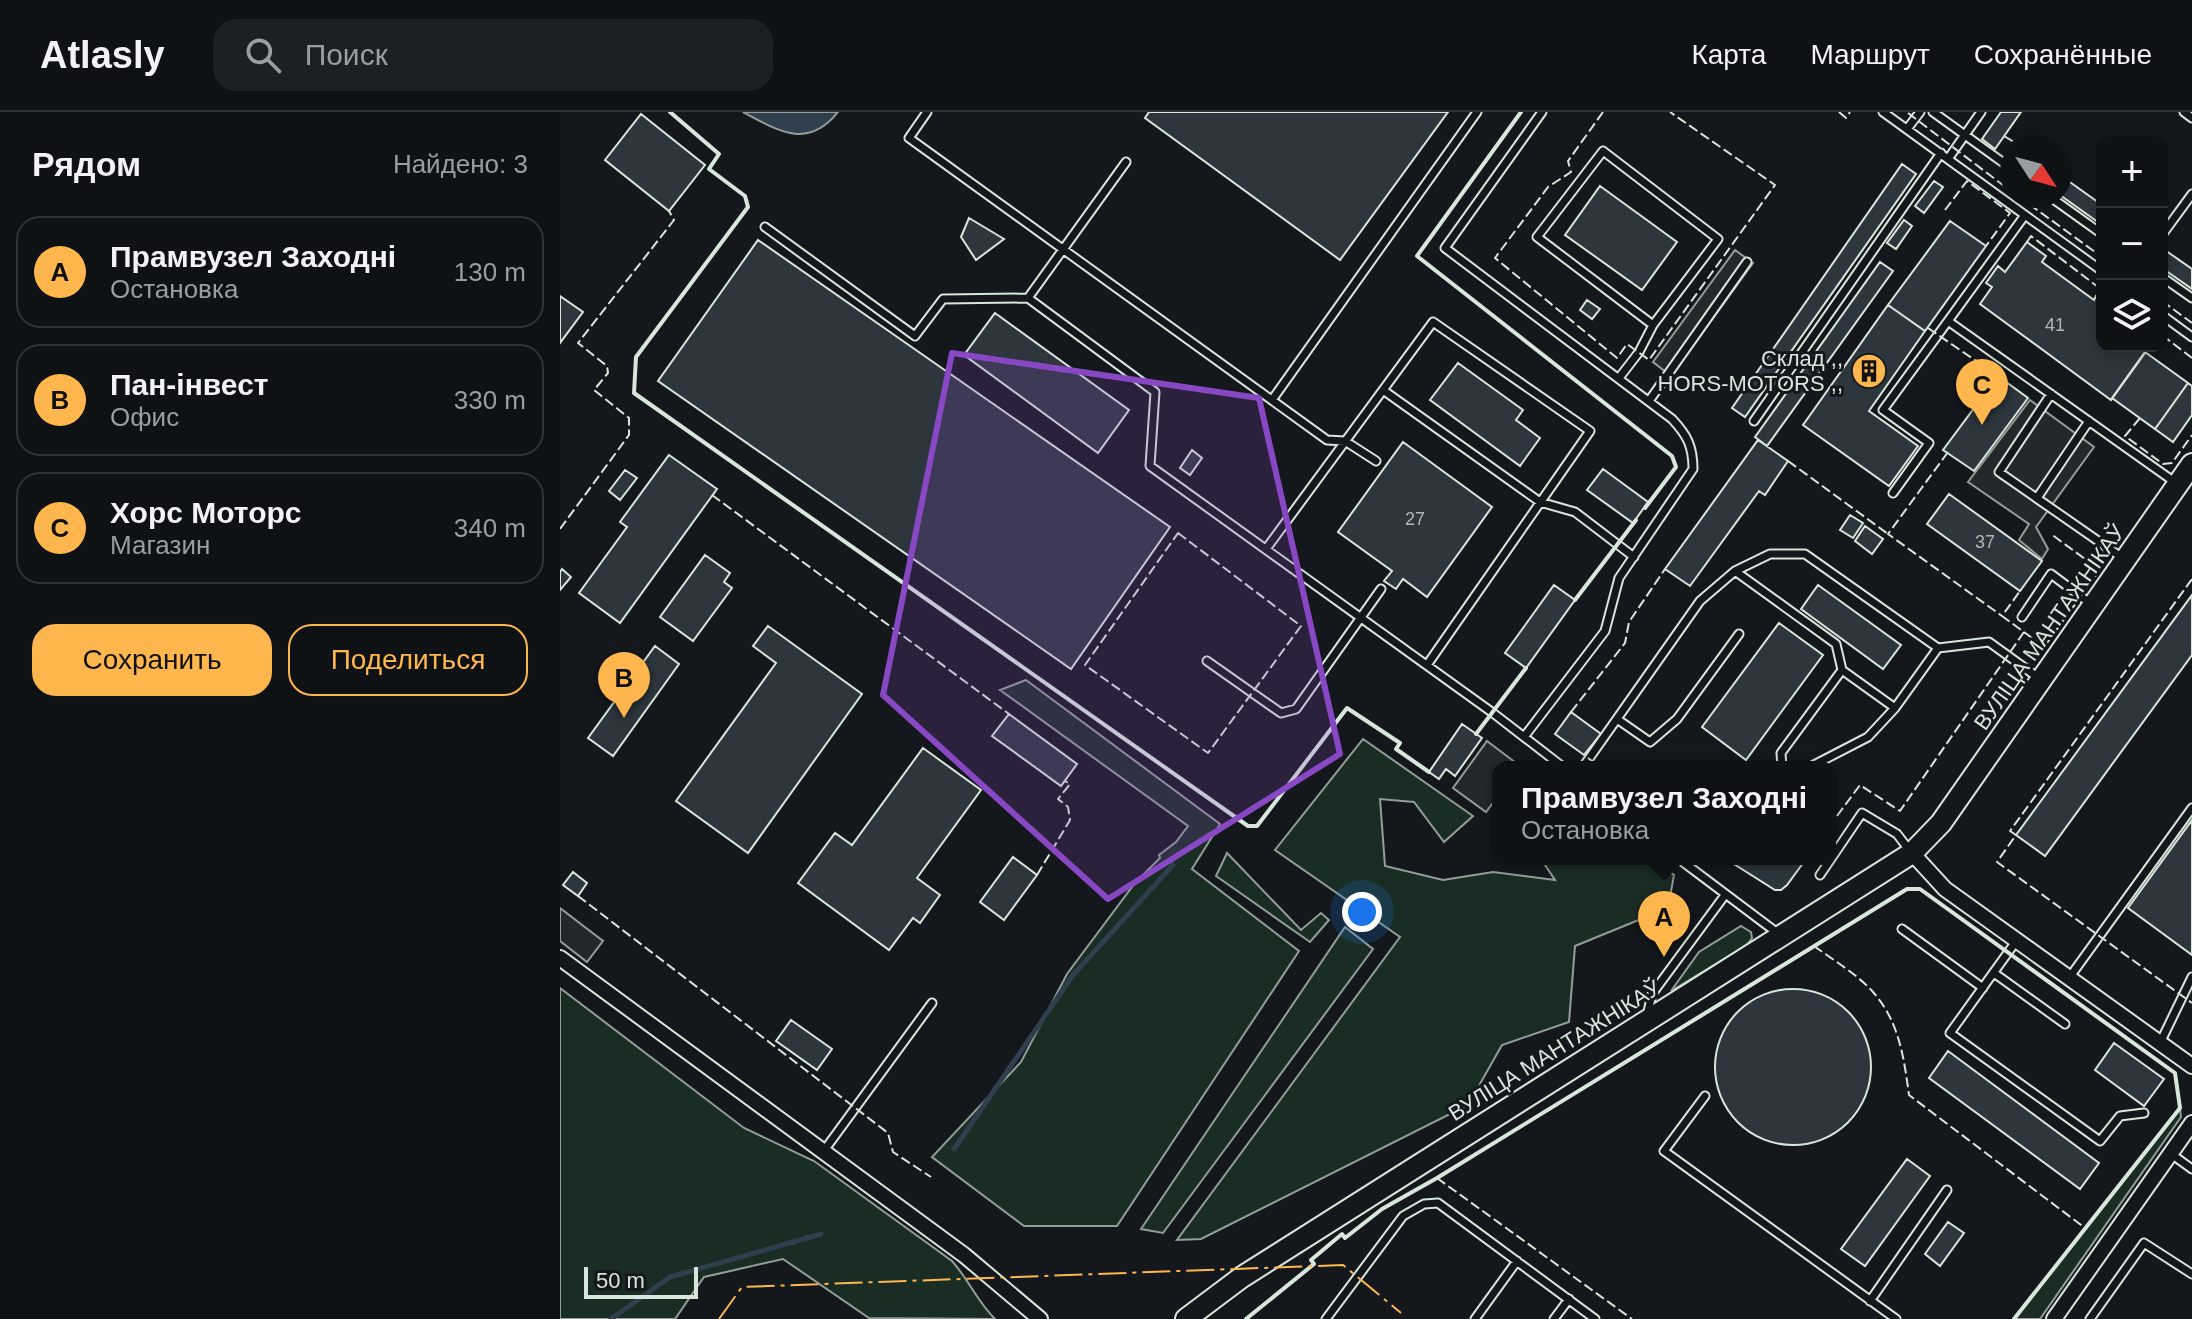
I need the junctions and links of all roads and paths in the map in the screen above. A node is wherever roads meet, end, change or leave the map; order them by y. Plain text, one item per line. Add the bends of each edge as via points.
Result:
1 (927, 112) edge
2 (1477, 112) edge
3 (1542, 112) edge
4 (1883, 112) edge
5 (1920, 112) edge
6 (1933, 112) edge
7 (1981, 112) edge
8 (2184, 112) edge
9 (2192, 118) edge
10 (1907, 129) junction
11 (1965, 135) junction
12 (1944, 156) junction
13 (2000, 160) edge
14 (1126, 162) dead end
15 (2192, 194) edge
16 (2066, 208) edge
17 (2025, 215) junction
18 (765, 227) dead end
19 (2168, 227) edge
20 (2096, 230) edge
21 (1063, 249) junction
22 (1747, 262) dead end
23 (2096, 267) edge
24 (2166, 280) edge
25 (1028, 298) junction
26 (2192, 298) edge
27 (2168, 319) edge
28 (1948, 321) junction
29 (1653, 325) junction
30 (2192, 337) edge
31 (1619, 378) junction
32 (1383, 390) junction
33 (2051, 394) junction
34 (1272, 400) junction
35 (1649, 401) junction
36 (1754, 421) dead end
37 (2089, 421) junction
38 (1345, 441) junction
39 (1376, 461) dead end
40 (2192, 464) edge
41 (2178, 484) junction
42 (1893, 493) dead end
43 (2037, 498) junction
44 (1540, 502) junction
45 (1266, 549) junction
46 (1634, 557) junction
47 (2124, 559) junction
48 (1735, 571) junction
49 (1381, 589) dead end
50 (2093, 605) junction
51 (2022, 617) dead end
52 (1362, 618) junction
53 (1739, 634) dead end
54 (1938, 648) junction
55 (1207, 661) dead end
56 (1427, 665) junction
57 (1842, 670) junction
58 (2042, 681) junction
59 (1895, 708) junction
60 (1617, 719) junction
61 (1524, 737) junction
62 (1555, 761) edge
63 (1587, 761) edge
64 (1782, 761) edge
65 (1822, 761) edge
66 (2192, 808) edge
67 (1836, 851) edge
68 (1912, 853) junction
69 (1687, 865) edge
70 (1827, 865) edge
71 (1820, 875) dead end
72 (1725, 895) junction
73 (1902, 929) dead end
74 (1782, 936) junction
75 (2017, 940) junction
76 (560, 958) edge
77 (1994, 973) junction
78 (2192, 977) edge
79 (2069, 978) junction
80 (1983, 988) junction
81 (932, 1003) dead end
82 (1647, 1019) junction
83 (2065, 1024) dead end
84 (2160, 1043) junction
85 (2192, 1066) edge
86 (1705, 1096) dead end
87 (2144, 1113) dead end
88 (2192, 1123) edge
89 (823, 1152) junction
90 (2170, 1153) junction
91 (2192, 1169) edge
92 (1947, 1190) dead end
93 (1517, 1261) junction
94 (2192, 1274) edge
95 (1569, 1299) junction
96 (1870, 1301) junction
97 (1040, 1319) edge
98 (1186, 1319) edge
99 (1326, 1319) edge
100 (1475, 1319) edge
101 (1554, 1319) edge
102 (1595, 1319) edge
103 (1896, 1319) edge
104 (2054, 1319) edge
105 (2090, 1319) edge

1 - 21 lane via 909,138
2 - 34 lane
3 - 31 lane via 1445,248
4 - 10 lane
5 - 10 lane
6 - 11 lane
7 - 11 lane
8 - 9 lane
10 - 12 lane
11 - 12 lane
11 - 13 lane
12 - 17 lane
12 - 36 lane
14 - 21 lane
15 - 19 lane
16 - 20 lane
17 - 23 lane
17 - 28 lane
18 - 25 lane via 915,336 943,299
21 - 25 lane
21 - 34 lane
22 - 35 lane
24 - 26 lane
25 - 45 lane via 1155,392 1150,466
27 - 30 lane
28 - 33 lane
28 - 42 lane via 1883,410 1929,443
29 - 29 lane via 1718,239 1603,151 1537,237
29 - 31 lane
31 - 35 lane
32 - 38 lane
32 - 44 lane
32 - 44 lane via 1433,322 1590,431
33 - 37 lane
33 - 43 lane via 1999,472
34 - 38 lane via 1327,440
35 - 46 lane via 1688,437 1693,469
37 - 41 lane
37 - 43 lane
38 - 39 lane
38 - 45 lane
40 - 41 street, ВУЛІЦА МАНТАЖНІКАЎ
41 - 47 street, ВУЛІЦА МАНТАЖНІКАЎ
43 - 47 lane
44 - 46 lane via 1575,512
44 - 56 lane
45 - 52 lane
46 - 61 lane via 1619,578 1605,631
47 - 50 street, ВУЛІЦА МАНТАЖНІКАЎ
48 - 54 lane via 1770,554 1805,554
48 - 57 lane via 1836,644
48 - 60 lane via 1700,601
49 - 52 lane
50 - 51 lane via 2051,574
50 - 58 street, ВУЛІЦА МАНТАЖНІКАЎ
52 - 55 lane via 1296,709 1281,713
52 - 56 lane
53 - 60 lane via 1677,719 1650,742
54 - 58 lane via 1989,642
54 - 59 lane
56 - 61 lane
57 - 59 lane
57 - 64 lane via 1781,753
58 - 68 street, ВУЛІЦА МАНТАЖНІКАЎ via 1941,823
59 - 65 lane via 1868,737
60 - 63 lane
61 - 62 lane
66 - 79 lane
67 - 68 lane via 1862,813 1897,834
68 - 74 street, ВУЛІЦА МАНТАЖНІКАЎ
68 - 75 street via 1945,889
69 - 72 lane
70 - 71 lane
72 - 74 lane
72 - 82 lane via 1652,994
73 - 80 lane
74 - 82 street, ВУЛІЦА МАНТАЖНІКАЎ
75 - 77 lane
75 - 79 street
76 - 89 street
77 - 80 lane
77 - 83 lane
78 - 84 lane
79 - 84 street
80 - 87 lane via 1950,1033 2100,1141 2120,1116
81 - 89 lane
82 - 98 street, ВУЛІЦА МАНТАЖНІКАЎ via 1242,1277
84 - 85 street
86 - 96 lane via 1664,1151
88 - 90 street
89 - 97 street via 964,1255
90 - 91 lane
90 - 104 street
92 - 96 lane
93 - 95 lane
93 - 99 lane via 1438,1203 1424,1204 1403,1216
93 - 100 lane
94 - 105 lane via 2144,1243
95 - 101 lane
95 - 102 lane
96 - 103 lane

